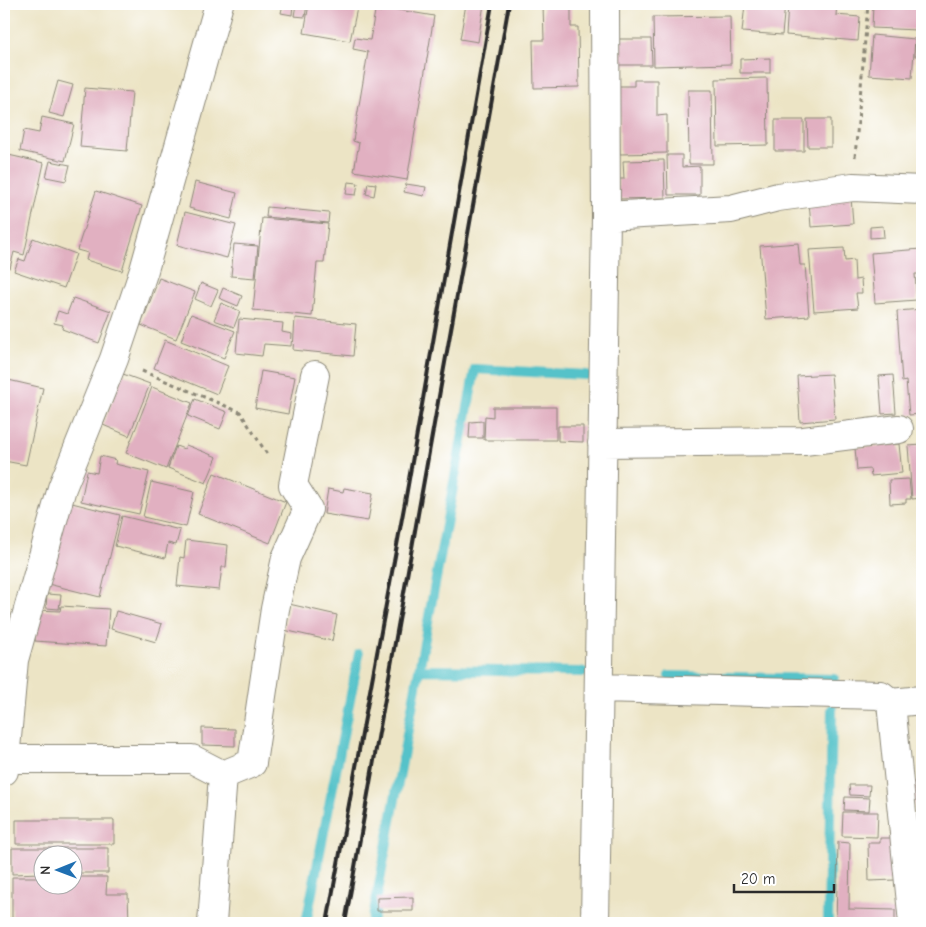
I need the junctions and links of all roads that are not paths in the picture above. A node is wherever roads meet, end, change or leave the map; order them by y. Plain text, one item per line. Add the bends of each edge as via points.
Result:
1 (219, 4) edge
2 (605, 4) edge
3 (922, 190) edge
4 (606, 216) junction
5 (315, 375) dead end
6 (899, 429) dead end
7 (602, 442) junction
8 (599, 688) junction
9 (922, 700) edge
10 (891, 703) junction
11 (4, 763) edge
12 (224, 775) junction
13 (212, 923) edge
14 (595, 923) edge
15 (913, 923) edge

1 - 11 street via 144,270 114,359 62,488 14,660
2 - 4 street
3 - 4 street via 853,187 778,197 731,209
4 - 7 street
5 - 12 street via 293,485 308,509 286,558 275,608 252,763
6 - 7 street via 804,441
7 - 8 street
8 - 10 street via 880,695
8 - 14 street
9 - 10 street
10 - 15 street
11 - 12 street via 192,759
12 - 13 street

